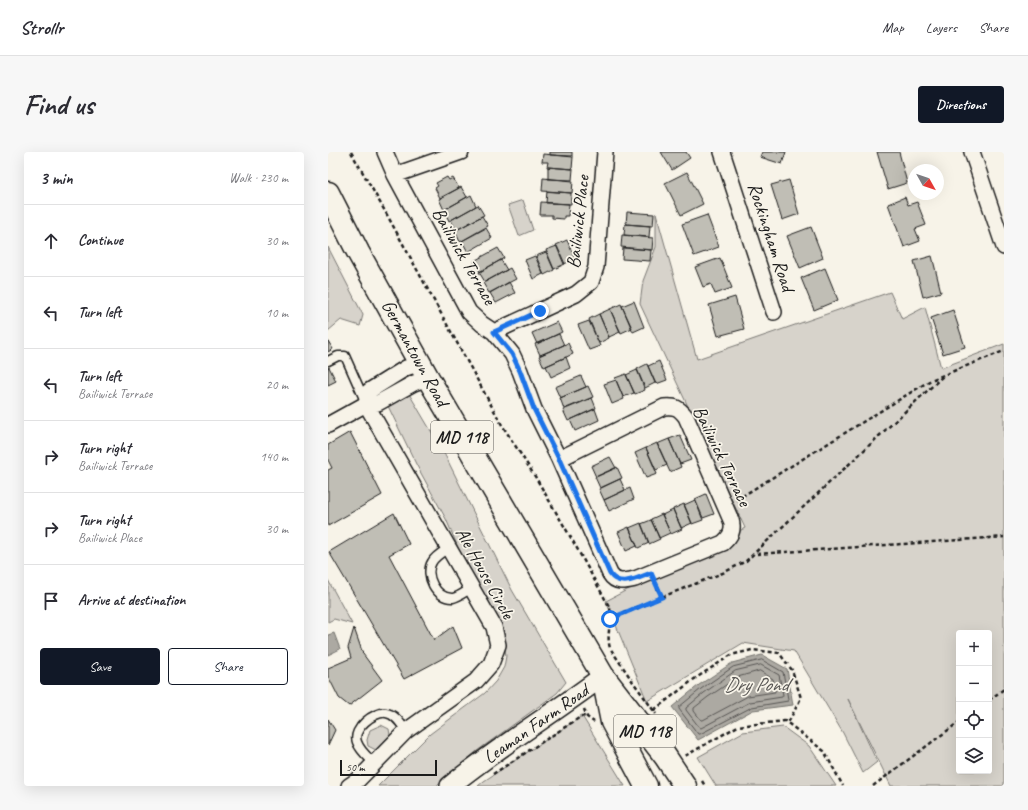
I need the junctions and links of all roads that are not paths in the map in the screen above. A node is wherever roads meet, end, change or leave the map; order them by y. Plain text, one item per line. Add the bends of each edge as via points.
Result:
1 (385, 152) edge
2 (461, 152) edge
3 (605, 152) edge
4 (722, 152) edge
5 (972, 152) edge
6 (395, 175) junction
7 (328, 193) edge
8 (1004, 247) edge
9 (774, 312) dead end
10 (494, 332) junction
11 (328, 361) edge
12 (424, 370) junction
13 (366, 404) junction
14 (328, 425) edge
15 (559, 459) junction
16 (449, 548) junction
17 (472, 588) junction
18 (603, 676) junction
19 (406, 731) junction
20 (374, 763) junction
21 (693, 783) edge
22 (349, 786) edge
23 (450, 786) edge
24 (646, 786) edge

1 - 6 street, Bailiwick Terrace
2 - 6 street
3 - 10 street, Bailiwick Place via 596,267 591,282 576,294
4 - 9 street, Rockingham Road
5 - 8 street
6 - 10 street, Bailiwick Terrace via 469,312
7 - 12 main road, Germantown Road / MD 118
10 - 15 street, Bailiwick Terrace via 512,354 534,409
11 - 13 lane, Ale House Circle via 345,356
12 - 13 street via 414,383 378,403
12 - 18 main road, Germantown Road / MD 118
13 - 14 street
13 - 16 street, Ale House Circle
15 - 15 street, Bailiwick Terrace via 610,574 616,581 636,579 723,543 729,538 733,526 731,520 686,417 677,407 664,407
16 - 17 street, Ale House Circle
16 - 17 lane via 432,562 429,574 433,585 438,593 447,598 455,598
17 - 19 street, Ale House Circle via 494,627 498,645 490,664 476,681
18 - 21 main road, Germantown Road / MD 118 via 664,756
18 - 23 street, Leaman Farm Road
18 - 24 main road, Germantown Road / MD 118 via 612,722
19 - 20 street, Ale House Circle
19 - 20 lane via 395,717 386,712 374,715 364,722 356,740 359,748
20 - 22 street, Ale House Circle

